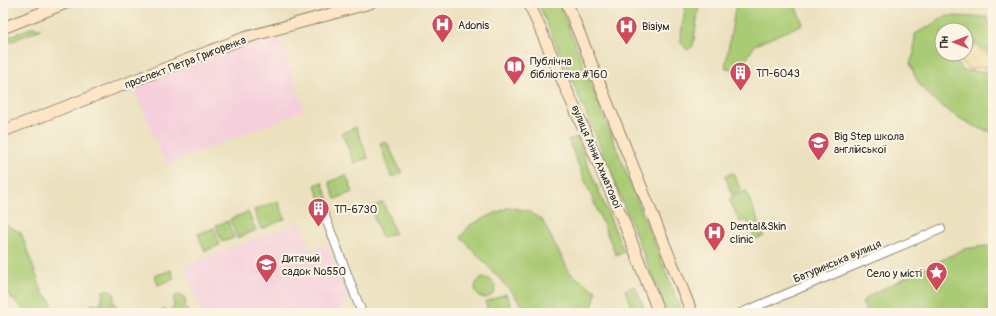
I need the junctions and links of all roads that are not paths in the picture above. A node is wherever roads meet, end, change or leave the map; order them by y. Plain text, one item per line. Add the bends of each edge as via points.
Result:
1 (66, 3) edge
2 (370, 3) edge
3 (529, 3) edge
4 (567, 3) edge
5 (355, 6) edge
6 (3, 28) edge
7 (3, 131) edge
8 (323, 211) dead end
9 (941, 229) dead end
10 (362, 313) edge
11 (659, 313) edge
12 (692, 313) edge
13 (741, 313) edge

1 - 6 main road
2 - 5 main road, проспект Петра Григоренка
3 - 11 main road, вулиця Анни Ахматової via 620,213
4 - 12 main road
5 - 7 main road, проспект Петра Григоренка via 244,38
8 - 10 street
9 - 13 street, Батуринська вулиця

